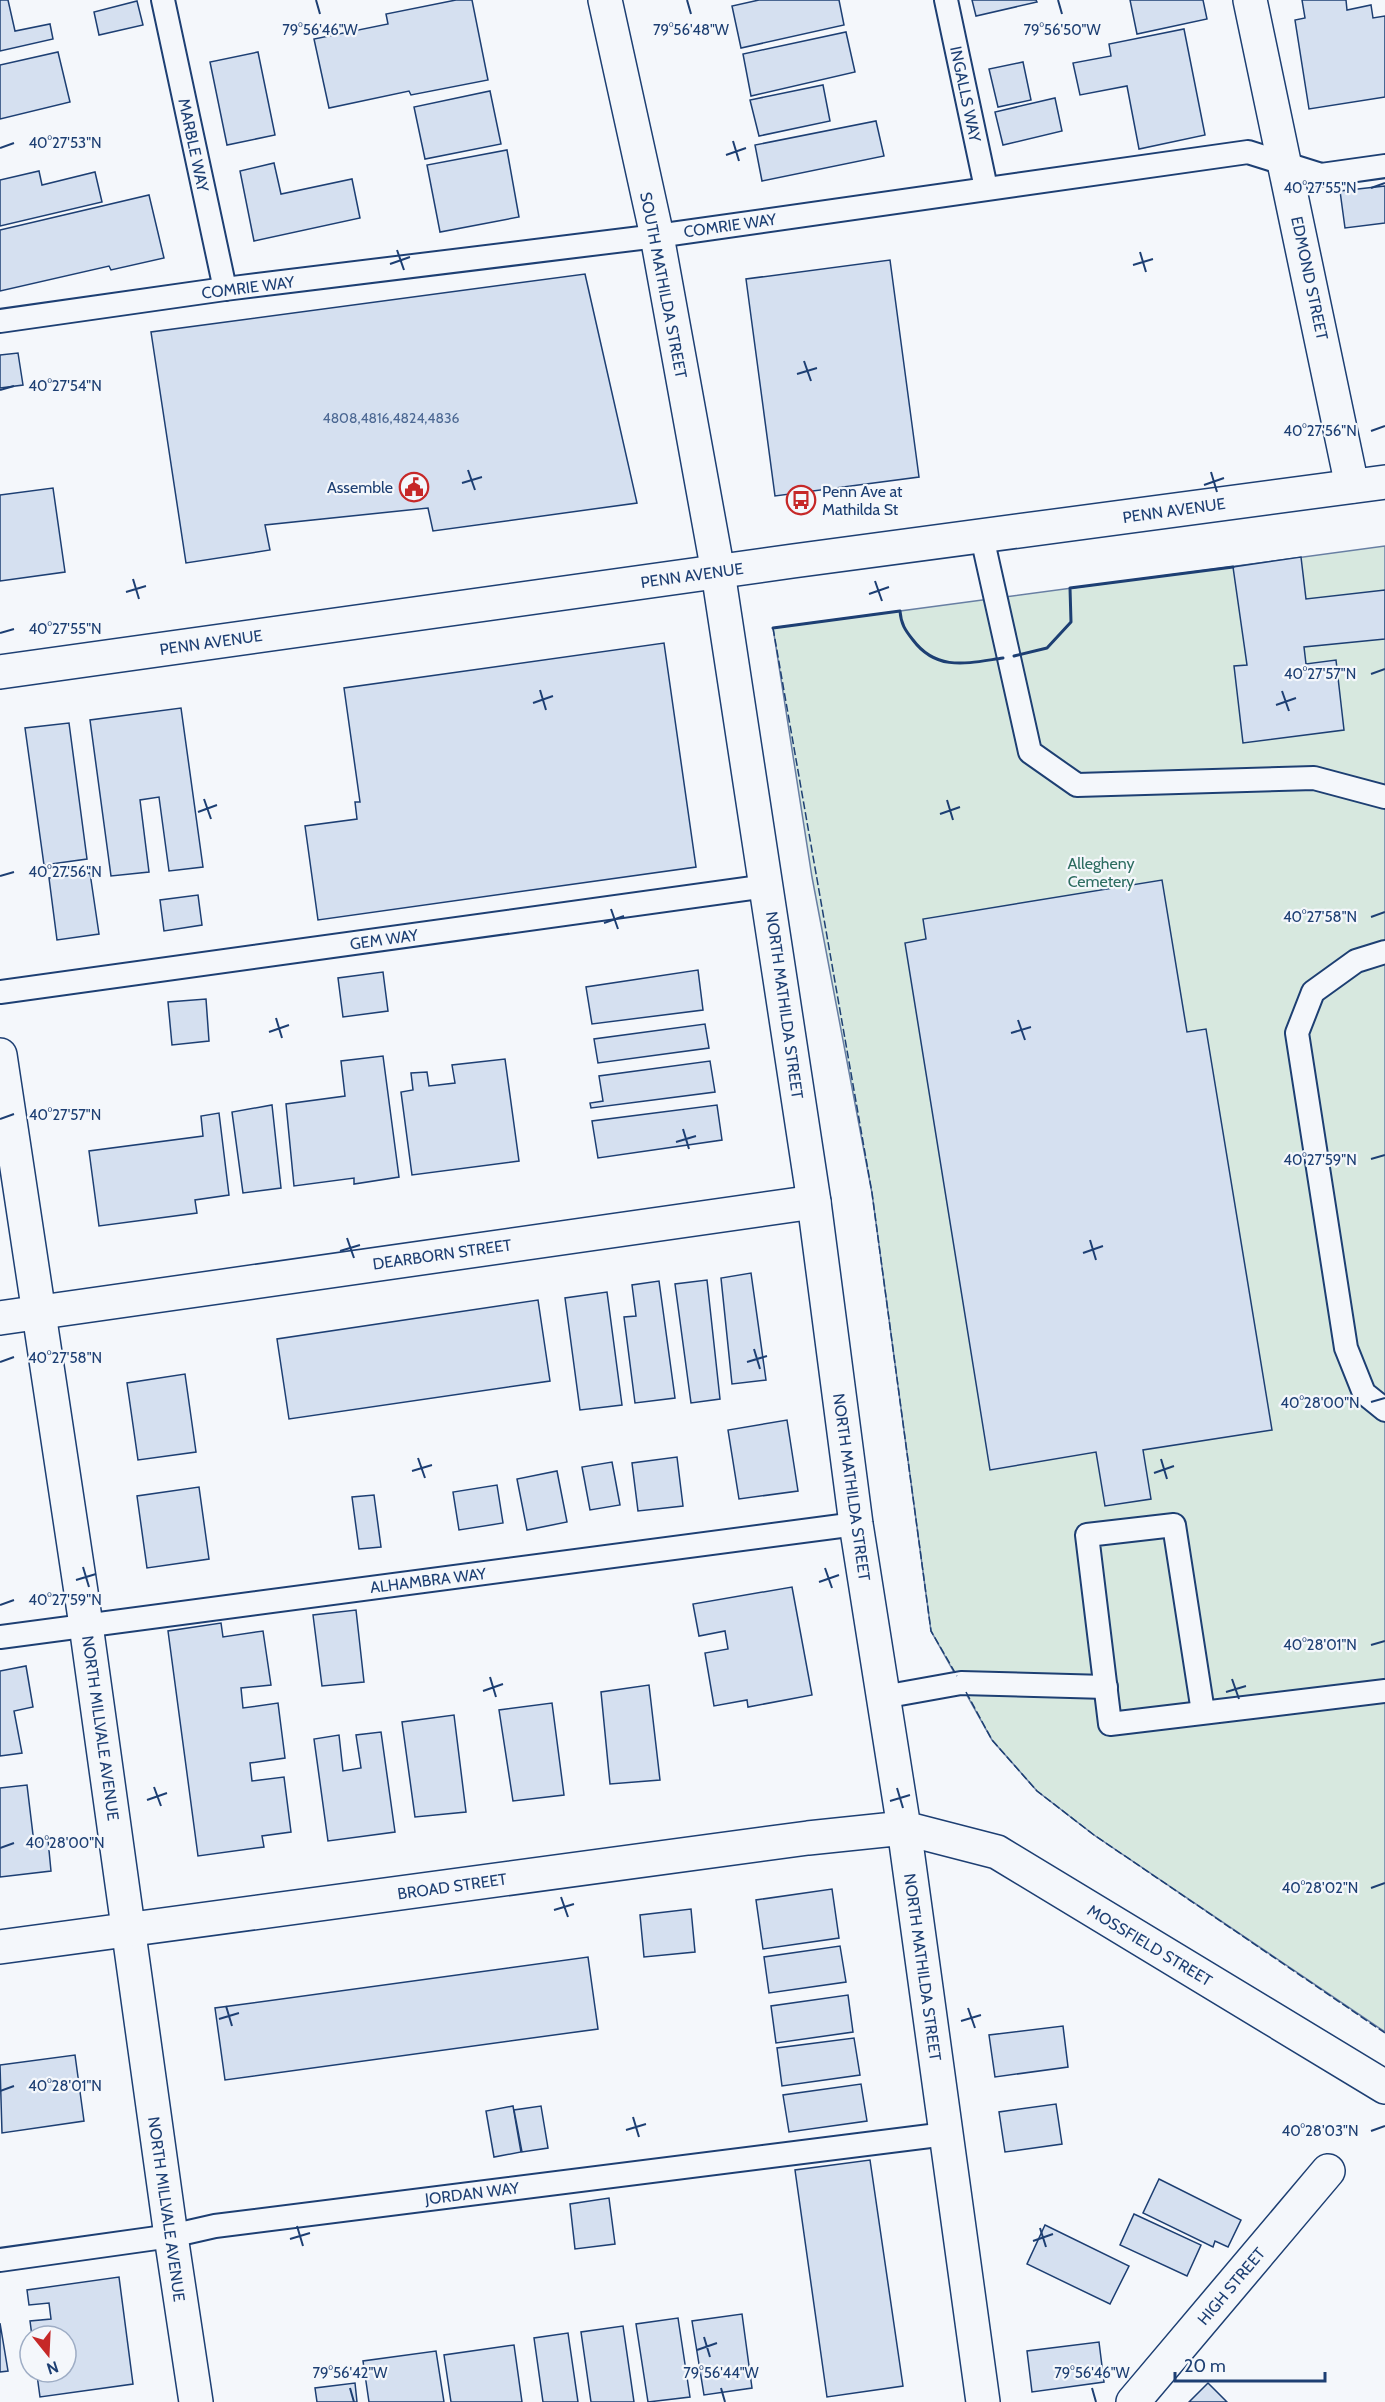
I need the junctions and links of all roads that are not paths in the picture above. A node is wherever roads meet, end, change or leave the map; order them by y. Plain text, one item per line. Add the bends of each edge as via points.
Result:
1 (163, 0) edge
2 (605, 0) edge
3 (946, 0) edge
4 (1250, 0) edge
5 (1285, 163) junction
6 (1385, 166) edge
7 (986, 188) junction
8 (657, 236) junction
9 (225, 289) junction
10 (0, 321) edge
11 (1385, 482) edge
12 (1352, 486) junction
13 (982, 537) junction
14 (718, 572) junction
15 (0, 672) edge
16 (1385, 797) edge
17 (767, 886) junction
18 (1385, 952) edge
19 (0, 992) edge
20 (0, 1054) edge
21 (814, 1202) junction
22 (39, 1312) junction
23 (0, 1318) edge
24 (1385, 1410) edge
25 (856, 1524) junction
26 (86, 1625) junction
27 (0, 1637) edge
28 (1106, 1687) junction
29 (1385, 1691) edge
30 (883, 1697) junction
31 (1203, 1712) junction
32 (904, 1828) junction
33 (129, 1929) junction
34 (0, 1947) edge
35 (1385, 2087) edge
36 (946, 2134) junction
37 (1328, 2171) dead end
38 (171, 2236) junction
39 (0, 2260) edge
40 (196, 2402) edge
41 (983, 2402) edge
42 (1133, 2402) edge

1 - 9 lane, MARBLE WAY
2 - 8 street, SOUTH MATHILDA STREET
3 - 7 lane, INGALLS WAY
4 - 5 street, EDMOND STREET
5 - 6 lane, COMRIE WAY via 1321,175
5 - 7 lane, COMRIE WAY via 1248,152
5 - 12 street, EDMOND STREET
7 - 8 lane, COMRIE WAY
8 - 9 lane, COMRIE WAY
8 - 14 street, SOUTH MATHILDA STREET
9 - 10 lane, COMRIE WAY
11 - 12 street, PENN AVENUE
12 - 13 street, PENN AVENUE
13 - 14 street, PENN AVENUE
13 - 16 lane via 1030,753 1077,785 1314,778
14 - 15 street, PENN AVENUE
14 - 17 street, NORTH MATHILDA STREET
17 - 19 lane, GEM WAY
17 - 21 street, NORTH MATHILDA STREET
18 - 24 lane via 1356,961 1312,992 1297,1033 1346,1348 1364,1393
20 - 22 street, NORTH MILLVALE AVENUE
21 - 22 street, DEARBORN STREET
21 - 25 street, NORTH MATHILDA STREET
22 - 23 street, DEARBORN STREET
22 - 26 street, NORTH MILLVALE AVENUE
25 - 26 lane, ALHAMBRA WAY
25 - 30 street, NORTH MATHILDA STREET
26 - 27 lane, ALHAMBRA WAY
26 - 33 street, NORTH MILLVALE AVENUE
28 - 30 lane via 962,1683
28 - 31 lane via 1110,1724
28 - 31 lane via 1088,1535 1174,1525
29 - 31 lane
30 - 32 street, NORTH MATHILDA STREET
32 - 33 street, BROAD STREET
32 - 35 street, MOSSFIELD STREET via 997,1852
32 - 36 street, NORTH MATHILDA STREET
33 - 34 street, BROAD STREET
33 - 38 street, NORTH MILLVALE AVENUE
36 - 38 lane, JORDAN WAY via 215,2226
36 - 41 street, NORTH MATHILDA STREET
37 - 42 street, HIGH STREET
38 - 39 lane, JORDAN WAY
38 - 40 street, NORTH MILLVALE AVENUE

